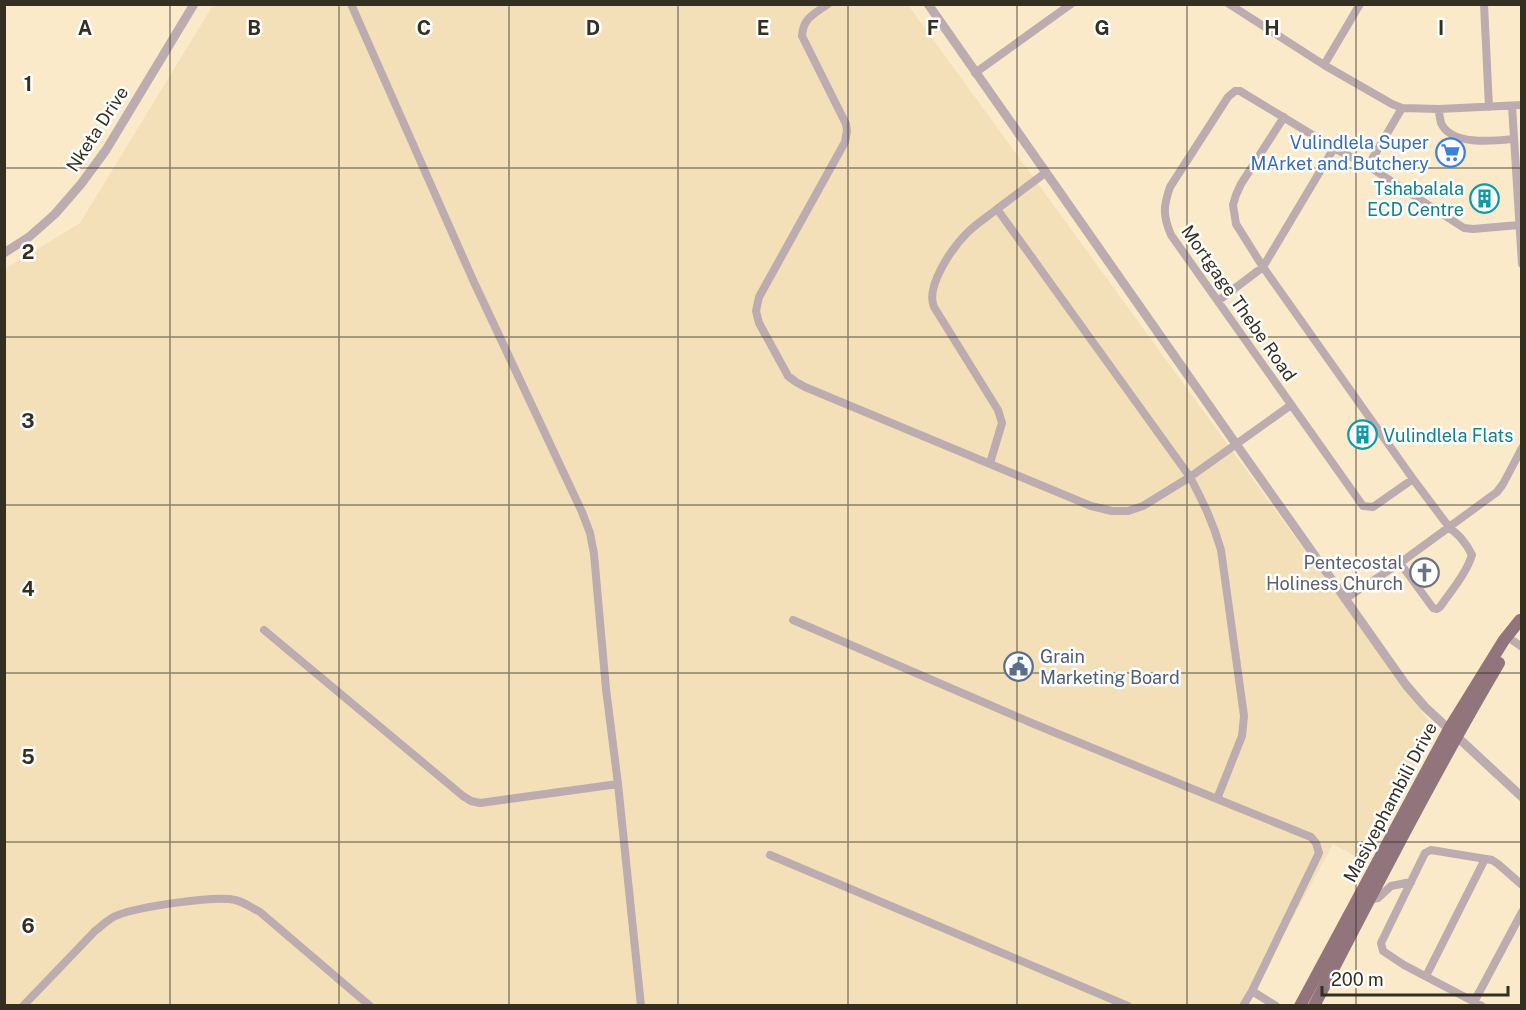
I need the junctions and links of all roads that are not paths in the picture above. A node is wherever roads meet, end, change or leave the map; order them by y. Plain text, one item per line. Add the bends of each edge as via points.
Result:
1 (194, 4) edge
2 (351, 4) edge
3 (828, 4) edge
4 (928, 4) edge
5 (1071, 4) edge
6 (1229, 4) edge
7 (1360, 4) edge
8 (1484, 4) edge
9 (1324, 65) junction
10 (975, 73) junction
11 (1521, 105) edge
12 (1512, 106) junction
13 (1489, 107) junction
14 (1402, 108) junction
15 (1439, 109) junction
16 (1284, 117) junction
17 (1513, 139) junction
18 (1334, 147) junction
19 (1368, 166) junction
20 (1045, 173) junction
21 (997, 209) junction
22 (1519, 225) junction
23 (4, 253) edge
24 (1521, 264) edge
25 (1263, 267) junction
26 (1218, 301) junction
27 (1291, 405) junction
28 (1236, 444) junction
29 (1521, 448) edge
30 (990, 464) junction
31 (1190, 477) junction
32 (1413, 479) junction
33 (1449, 527) junction
34 (1400, 563) junction
35 (1345, 599) junction
36 (1521, 618) edge
37 (793, 620) dead end
38 (264, 630) dead end
39 (1517, 644) edge
40 (1453, 732) junction
41 (618, 784) junction
42 (1521, 797) edge
43 (1217, 799) junction
44 (770, 855) dead end
45 (1485, 859) junction
46 (1411, 882) junction
47 (1521, 885) edge
48 (1368, 900) junction
49 (1521, 912) edge
50 (1426, 976) junction
51 (1252, 991) junction
52 (1478, 1004) edge
53 (23, 1005) edge
54 (369, 1005) edge
55 (641, 1005) edge
56 (1128, 1005) edge
57 (1243, 1005) edge
58 (1276, 1005) edge
59 (1300, 1005) edge
60 (1314, 1005) edge

1 - 23 street, Nketa Drive via 106,150 81,184 55,214
2 - 41 street via 591,533
3 - 30 street via 804,23 802,36 846,124 847,137 759,297 759,323 796,382
4 - 10 street
5 - 10 street
6 - 9 street
7 - 9 street
8 - 13 street
9 - 14 street
10 - 20 street
11 - 12 street
12 - 13 street
12 - 17 street
13 - 15 street
14 - 15 street
14 - 19 street
15 - 17 street via 1442,124 1461,139
16 - 18 street, Mortgage Thebe Road
16 - 25 street via 1241,184 1233,205 1236,224
16 - 26 street, Mortgage Thebe Road via 1240,91 1231,93 1166,199 1164,212 1171,235
17 - 22 street
18 - 19 street, Mortgage Thebe Road
18 - 25 street
19 - 22 street, Mortgage Thebe Road via 1464,228
20 - 21 street
20 - 28 street
21 - 30 street via 964,236 946,261 931,296 998,410 1002,423
21 - 31 street
22 - 24 street
25 - 26 street
25 - 32 street
26 - 27 street, Mortgage Thebe Road
27 - 28 street
27 - 32 street, Mortgage Thebe Road via 1363,506 1373,507
28 - 31 street
28 - 35 street
29 - 33 street via 1497,492
30 - 31 street via 1112,511 1143,506
31 - 43 street via 1215,527 1221,550 1244,716 1242,736
32 - 33 street
33 - 34 street
33 - 34 street via 1472,555 1440,607 1433,608
34 - 35 street
35 - 40 street via 1416,697
36 - 39 main road, Masiyephambili Drive
36 - 40 main road, Masiyephambili Drive via 1504,640
37 - 43 street
38 - 41 street via 471,801 480,803
39 - 40 main road, Masiyephambili Drive
40 - 42 street
40 - 48 main road, Masiyephambili Drive
40 - 59 main road, Masiyephambili Drive
41 - 55 street
43 - 51 street via 1311,837 1319,853
44 - 56 street
45 - 46 street via 1429,850
45 - 47 street via 1498,864
45 - 50 street
46 - 48 street via 1391,886 1378,898
46 - 50 street via 1381,945 1386,953
48 - 60 main road, Masiyephambili Drive
49 - 52 street
50 - 52 street
51 - 57 street
51 - 58 street
53 - 54 street via 109,920 183,902 227,899 260,912

